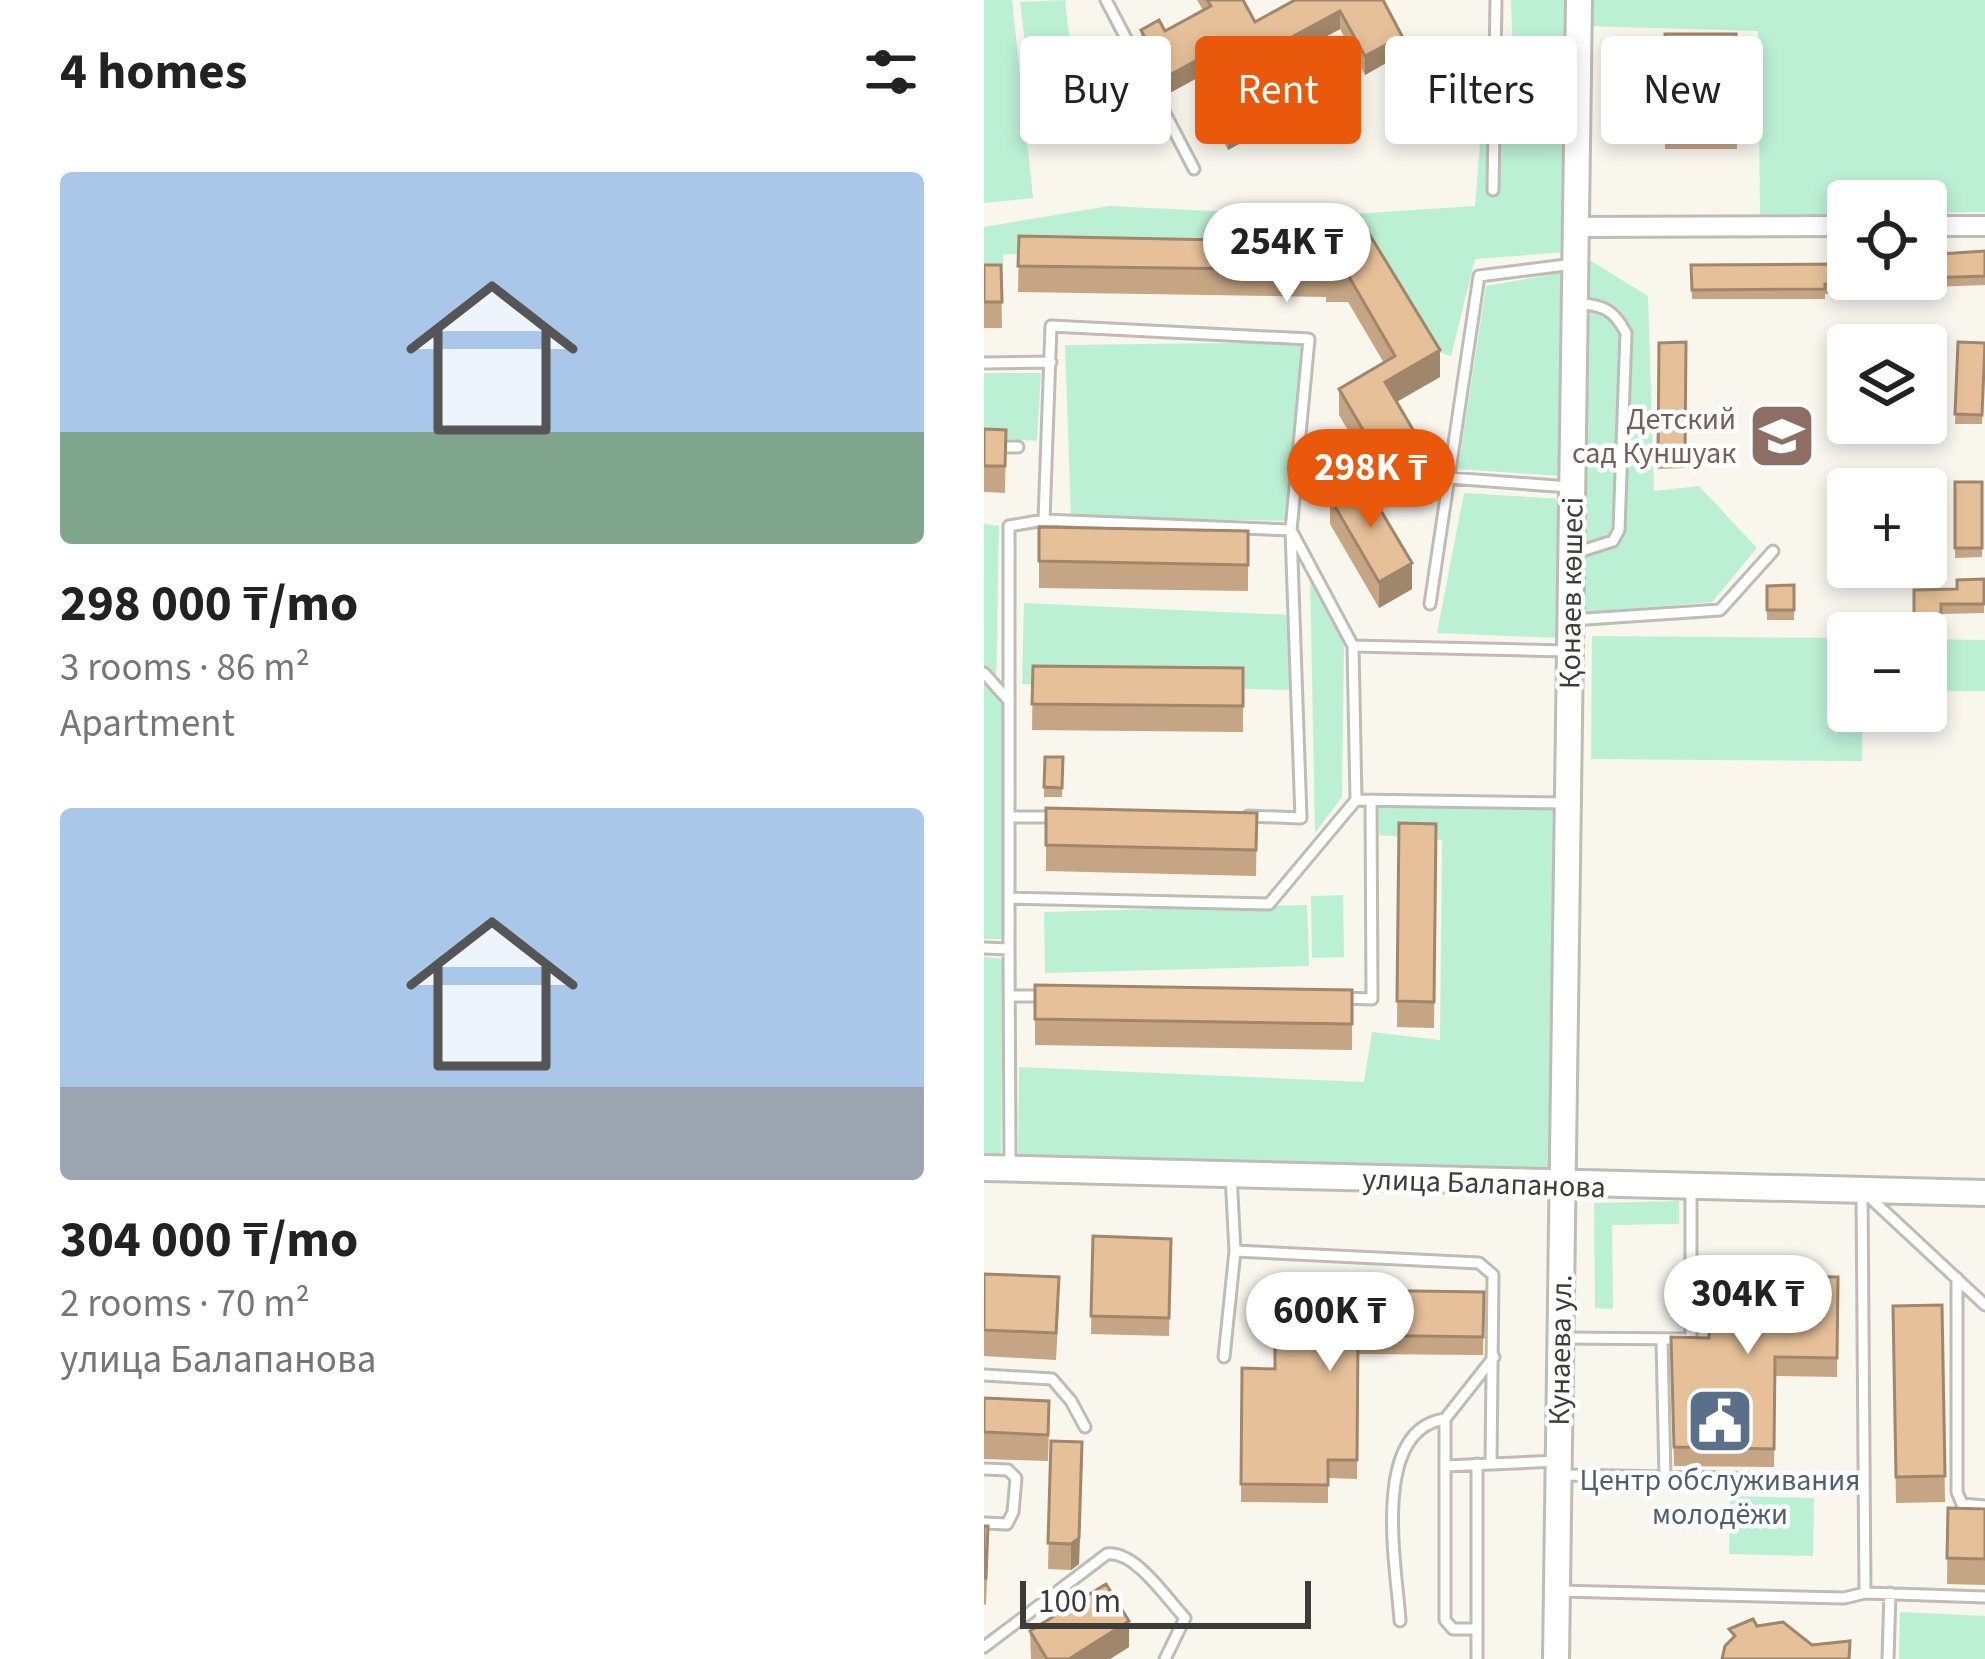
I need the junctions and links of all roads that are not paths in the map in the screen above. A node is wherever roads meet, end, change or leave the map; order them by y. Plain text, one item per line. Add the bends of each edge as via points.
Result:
1 (1106, 0) edge
2 (1496, 0) edge
3 (1579, 0) edge
4 (1194, 169) dead end
5 (1493, 190) dead end
6 (1827, 226) edge
7 (1947, 226) edge
8 (1985, 226) edge
9 (1576, 227) junction
10 (1575, 264) junction
11 (1575, 303) junction
12 (1051, 362) junction
13 (984, 363) edge
14 (984, 446) edge
15 (1018, 447) dead end
16 (1449, 478) junction
17 (1572, 487) junction
18 (1044, 520) junction
19 (1291, 530) junction
20 (1773, 551) dead end
21 (1570, 554) junction
22 (1430, 604) dead end
23 (1571, 620) junction
24 (1353, 646) junction
25 (1570, 651) junction
26 (984, 673) edge
27 (1009, 701) junction
28 (1356, 800) junction
29 (1370, 800) junction
30 (1569, 803) junction
31 (1231, 816) edge
32 (1076, 817) edge
33 (1009, 818) junction
34 (1009, 898) junction
35 (984, 948) edge
36 (1009, 949) junction
37 (1009, 996) junction
38 (1055, 996) edge
39 (1331, 998) edge
40 (997, 1168) edge
41 (1231, 1175) junction
42 (1562, 1185) junction
43 (1691, 1187) junction
44 (1862, 1190) junction
45 (1985, 1193) edge
46 (1234, 1252) junction
47 (1958, 1278) junction
48 (1985, 1305) edge
49 (1560, 1338) junction
50 (1662, 1341) junction
51 (1224, 1357) dead end
52 (1494, 1357) junction
53 (984, 1375) edge
54 (1445, 1419) junction
55 (1085, 1427) dead end
56 (1478, 1464) junction
57 (1491, 1464) junction
58 (1446, 1466) junction
59 (1558, 1468) junction
60 (984, 1469) edge
61 (1665, 1477) junction
62 (1780, 1479) dead end
63 (1985, 1506) edge
64 (984, 1523) edge
65 (1557, 1591) junction
66 (1864, 1592) junction
67 (1890, 1593) junction
68 (1985, 1597) edge
69 (1400, 1621) dead end
70 (1477, 1629) junction
71 (984, 1647) edge
72 (1165, 1659) edge
73 (1477, 1659) edge
74 (1556, 1659) edge
75 (1888, 1659) edge

1 - 4 lane
2 - 5 lane
3 - 9 street, Қонаев көшесі
6 - 9 street
7 - 8 street
9 - 10 street, Қонаев көшесі
10 - 11 street, Қонаев көшесі
10 - 16 lane via 1479,276
11 - 17 street, Қонаев көшесі
11 - 21 lane via 1604,305 1626,333 1619,530 1612,541
12 - 13 lane
12 - 18 lane
12 - 19 lane via 1051,326 1309,339
14 - 15 lane
16 - 17 lane
16 - 22 lane
17 - 21 street, Қонаев көшесі
18 - 19 lane
18 - 27 lane via 1009,526
19 - 24 lane
19 - 31 lane via 1301,818
20 - 23 lane via 1720,610
21 - 23 street, Қонаев көшесі
23 - 25 street, Қонаев көшесі
24 - 25 lane
24 - 28 lane
25 - 30 street, Қонаев көшесі
26 - 27 lane
27 - 33 lane
28 - 29 lane
28 - 34 lane via 1269,904
29 - 30 lane
29 - 39 lane via 1372,999
30 - 42 street, Қонаев көшесі
32 - 33 lane
33 - 34 lane
34 - 36 lane
35 - 36 lane
36 - 37 lane
37 - 38 lane
37 - 40 lane
40 - 41 street, улица Балапанова
41 - 42 street, улица Балапанова
41 - 46 lane
42 - 43 street, улица Балапанова
42 - 49 street, Кунаева ул.
43 - 44 street, улица Балапанова
43 - 50 lane via 1691,1339
44 - 45 street, улица Балапанова
44 - 47 lane
44 - 66 lane
46 - 51 lane
46 - 52 lane via 1479,1262 1493,1275
47 - 48 lane
47 - 63 lane via 1957,1492 1962,1504
49 - 50 lane
49 - 59 street, Кунаева ул.
50 - 61 lane
52 - 54 lane
52 - 57 lane
53 - 55 lane via 1052,1379
54 - 58 lane
54 - 69 lane via 1422,1427 1404,1450 1391,1491
56 - 57 lane
56 - 58 lane
56 - 70 lane
57 - 59 lane
58 - 70 lane via 1445,1620 1453,1629
59 - 61 lane
59 - 65 street, Кунаева ул.
60 - 64 lane via 1016,1478 1007,1524
61 - 62 lane
65 - 66 lane via 1844,1598
65 - 74 street, Кунаева ул.
66 - 67 lane
67 - 68 lane
67 - 75 lane
70 - 73 lane
71 - 72 lane via 1118,1553 1185,1618

